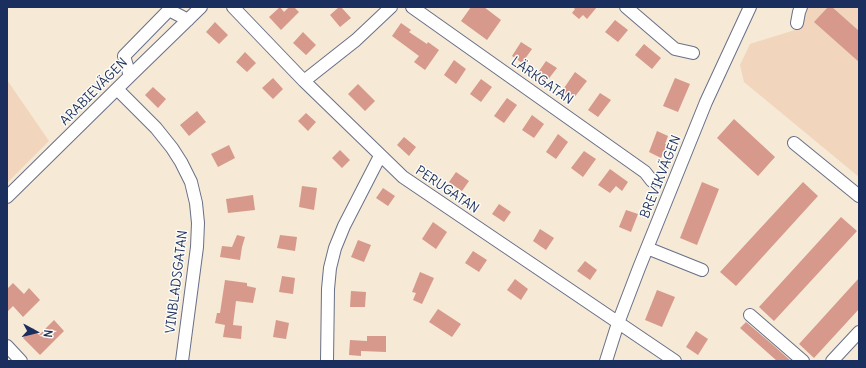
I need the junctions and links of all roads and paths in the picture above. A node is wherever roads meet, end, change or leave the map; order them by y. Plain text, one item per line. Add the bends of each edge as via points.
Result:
1 (201, 7) edge
2 (233, 7) edge
3 (391, 7) edge
4 (412, 7) edge
5 (626, 7) edge
6 (750, 7) edge
7 (801, 7) edge
8 (188, 20) junction
9 (798, 23) dead end
10 (692, 53) dead end
11 (130, 76) junction
12 (304, 81) junction
13 (117, 88) junction
14 (794, 143) dead end
15 (380, 156) junction
16 (652, 182) dead end
17 (859, 196) edge
18 (7, 197) edge
19 (647, 248) junction
20 (702, 270) dead end
21 (750, 315) dead end
22 (618, 323) junction
23 (859, 332) edge
24 (7, 346) edge
25 (21, 361) edge
26 (182, 361) edge
27 (327, 361) edge
28 (606, 361) edge
29 (675, 361) edge
30 (803, 361) edge
31 (832, 361) edge

1 - 8 street, ARABIEVÄGEN
2 - 12 street, PERUGATAN
3 - 12 street via 356,40
4 - 16 street, LÄRKGATAN via 645,172
5 - 10 street via 675,49
6 - 19 street, BREVIKVÄGEN via 706,102
7 - 9 street
8 - 11 street, ARABIEVÄGEN
8 - 11 street via 170,10 124,56
11 - 13 street, ARABIEVÄGEN
12 - 15 street, PERUGATAN
13 - 18 street, ARABIEVÄGEN
13 - 26 street, VINBLADSGATAN via 172,148 191,182 196,203 197,247
14 - 17 street
15 - 22 street, PERUGATAN via 403,176
15 - 27 street via 344,226 331,261
19 - 20 street
19 - 22 street, BREVIKVÄGEN
21 - 30 street
22 - 28 street, BREVIKVÄGEN
22 - 29 street, PERUGATAN
23 - 31 street
24 - 25 street

